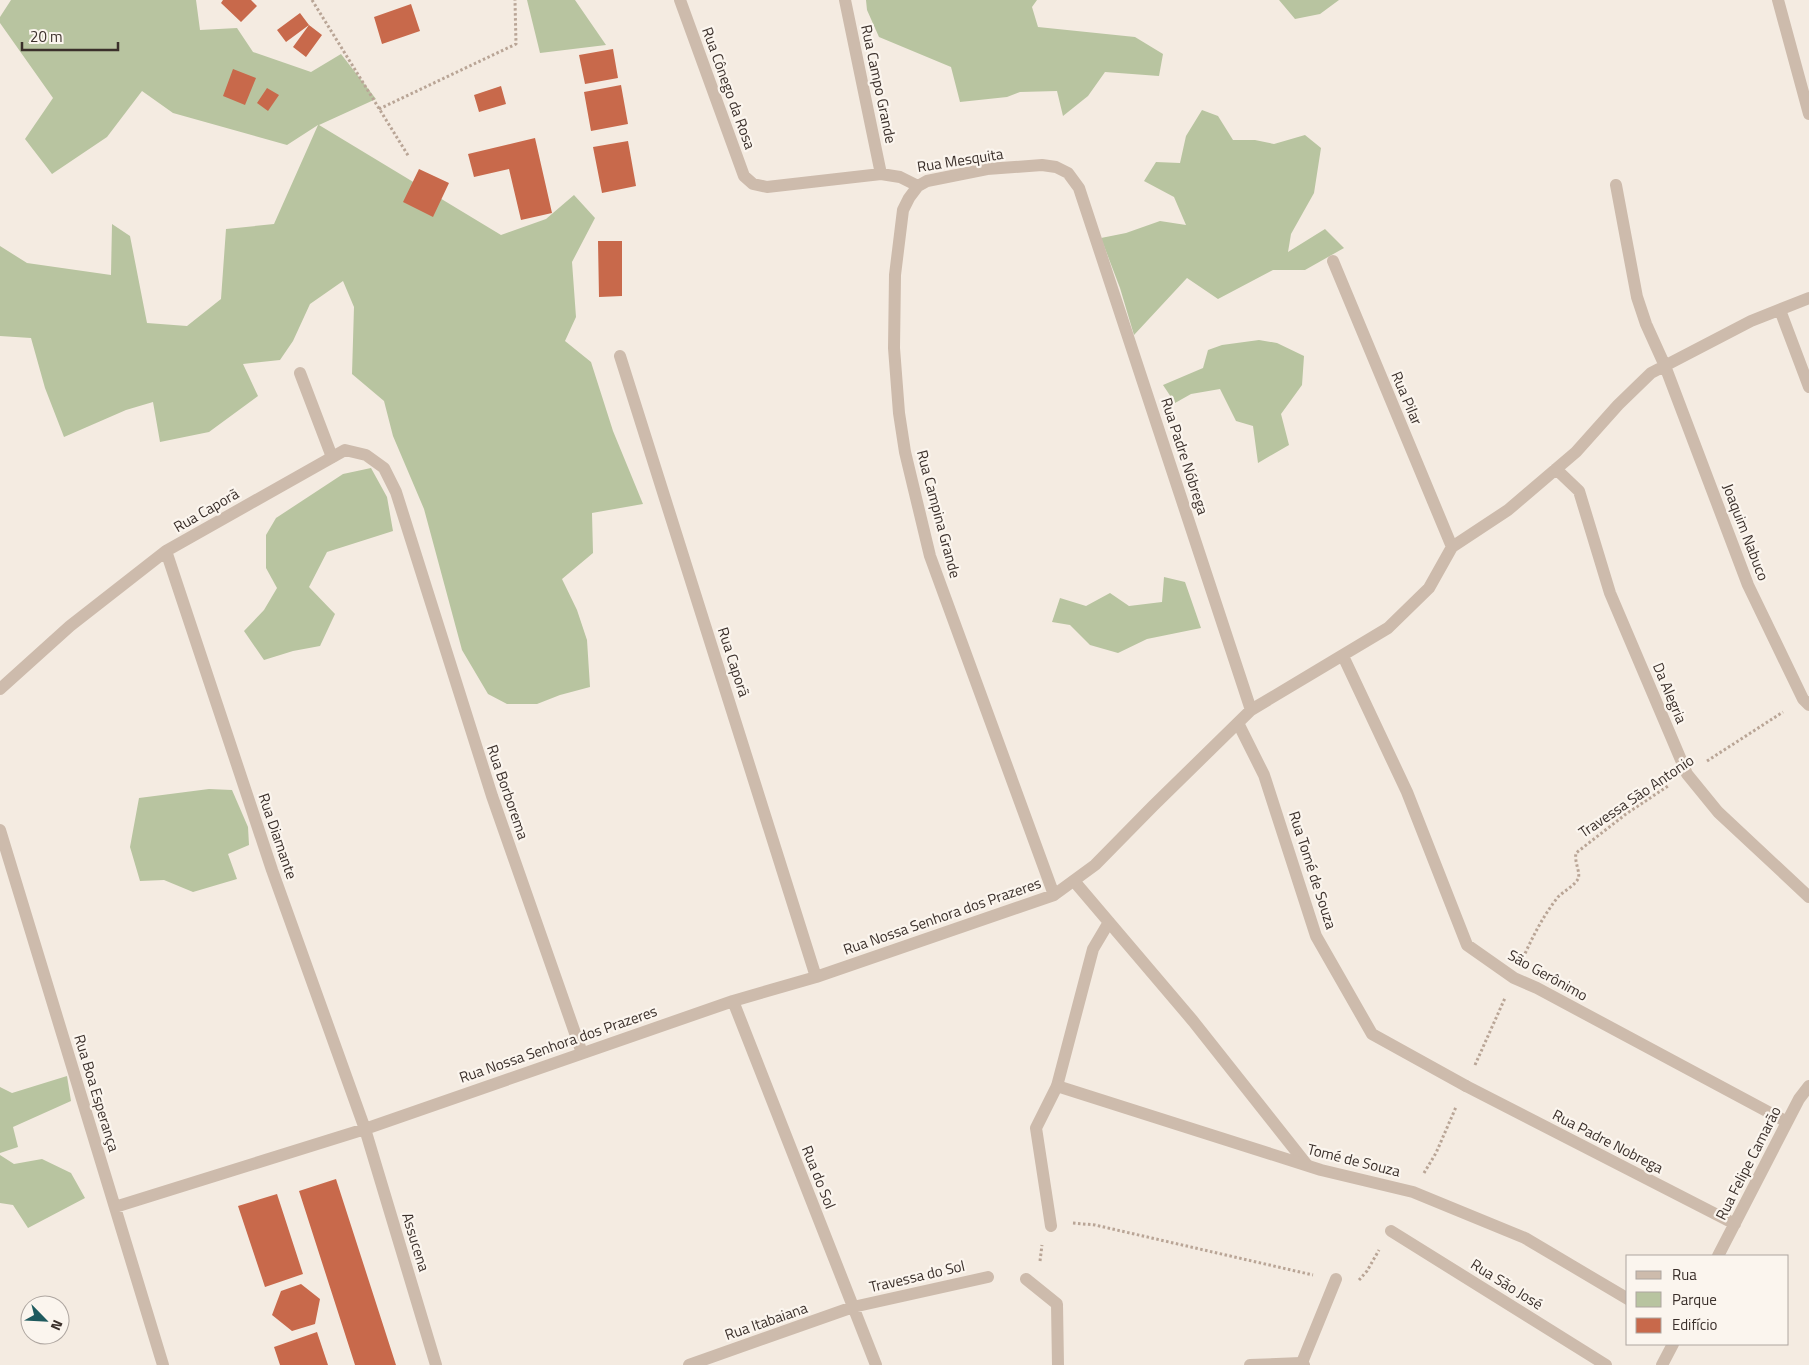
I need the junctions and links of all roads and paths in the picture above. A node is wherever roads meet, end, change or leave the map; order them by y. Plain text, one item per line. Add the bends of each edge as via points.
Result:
1 (312, 0) edge
2 (515, 0) edge
3 (680, 0) edge
4 (845, 0) edge
5 (1778, 0) edge
6 (380, 109) junction
7 (1809, 114) edge
8 (409, 157) dead end
9 (881, 174) junction
10 (753, 184) joint
11 (1616, 185) dead end
12 (918, 186) junction
13 (1088, 213) joint
14 (1333, 261) dead end
15 (1809, 298) edge
16 (1780, 310) junction
17 (620, 356) dead end
18 (1665, 366) junction
19 (300, 373) dead end
20 (1809, 387) edge
21 (332, 457) junction
22 (1556, 469) junction
23 (410, 539) joint
24 (1452, 548) junction
25 (166, 551) junction
26 (1343, 656) junction
27 (0, 689) edge
28 (1806, 702) edge
29 (1251, 710) junction
30 (1238, 723) junction
31 (1687, 774) junction
32 (0, 830) edge
33 (1074, 881) junction
34 (1054, 895) junction
35 (1809, 897) edge
36 (1109, 922) junction
37 (816, 977) junction
38 (1514, 978) junction
39 (732, 1001) junction
40 (582, 1053) junction
41 (1057, 1086) junction
42 (1466, 1086) junction
43 (1809, 1086) edge
44 (1787, 1122) junction
45 (365, 1129) junction
46 (1307, 1166) junction
47 (1413, 1192) junction
48 (115, 1207) junction
49 (1735, 1224) junction
50 (1051, 1226) junction
51 (1391, 1231) joint
52 (1719, 1255) edge
53 (988, 1277) dead end
54 (1026, 1279) joint
55 (1336, 1279) junction
56 (1626, 1298) edge
57 (853, 1307) junction
58 (1672, 1345) edge
59 (1302, 1364) edge
60 (163, 1365) edge
61 (436, 1365) edge
62 (690, 1365) edge
63 (876, 1365) edge
64 (1058, 1365) edge
65 (1250, 1365) edge
66 (1606, 1365) edge
67 (1662, 1365) edge

1 - 6 path
2 - 6 path via 516,44
3 - 10 street, Rua Cônego da Rosa via 744,176
4 - 9 street, Rua Campo Grande
5 - 7 street
6 - 8 path
9 - 10 street, Rua Mesquita via 767,187
9 - 12 street, Rua Mesquita via 900,177
11 - 18 street, Joaquim Nabuco via 1637,297
12 - 13 street, Rua Mesquita via 927,181 987,170 1042,165 1056,167 1068,173 1080,188
12 - 34 street, Rua Campina Grande via 903,210 895,275 894,348 905,452 930,556
13 - 29 street, Rua Padre Nóbrega
14 - 24 street, Rua Pilar
15 - 16 street, Rua Nossa Senhora dos Prazeres
16 - 18 street, Rua Nossa Senhora dos Prazeres via 1751,321
16 - 20 street
17 - 37 street, Rua Caporã
18 - 22 street, Rua Nossa Senhora dos Prazeres via 1651,373
18 - 28 street, Joaquim Nabuco via 1748,585
19 - 21 street
21 - 23 street, Rua Caporã via 345,450 366,455 384,468 396,492
21 - 25 street, Rua Caporã
22 - 24 street, Rua Nossa Senhora dos Prazeres via 1508,510
22 - 31 street, Da Alegria via 1578,491 1610,593
23 - 40 street, Rua Borborema via 492,796
24 - 26 street, Rua Nossa Senhora dos Prazeres via 1429,588 1388,628
25 - 27 street, Rua Caporã via 70,626
25 - 45 street, Rua Diamante via 272,870
26 - 29 street, Rua Nossa Senhora dos Prazeres
26 - 38 street, São Gerônimo via 1407,792 1467,945
28 - 31 path, Travessa São Antonio
29 - 30 street, Rua Nossa Senhora dos Prazeres
30 - 33 street, Rua Nossa Senhora dos Prazeres via 1095,866
30 - 42 street, Rua Tomé de Souza via 1264,775 1316,936 1372,1034
31 - 35 street, Da Alegria via 1718,812
31 - 38 path, Travessa São Antonio via 1626,814 1576,853 1577,880 1559,896 1540,922
32 - 48 street, Rua Boa Esperança
33 - 34 street, Rua Nossa Senhora dos Prazeres
33 - 36 street
34 - 37 street, Rua Nossa Senhora dos Prazeres
36 - 41 street via 1093,948
36 - 46 street via 1193,1021
37 - 39 street, Rua Nossa Senhora dos Prazeres
38 - 42 path
38 - 44 street, São Gerônimo
39 - 40 street, Rua Nossa Senhora dos Prazeres
39 - 57 street, Rua do Sol
40 - 45 street, Rua Nossa Senhora dos Prazeres
41 - 46 street, Tomé de Souza
41 - 50 street via 1036,1128
42 - 47 path via 1436,1153
42 - 49 street, Rua Padre Nobrega
43 - 44 street, Rua Felipe Camarão
44 - 49 street, Rua Felipe Camarão
45 - 48 street, Rua Nossa Senhora dos Prazeres
45 - 61 street, Assucena
46 - 47 street, Tomé de Souza
47 - 56 street, Tomé de Souza via 1525,1238
48 - 60 street, Rua Boa Esperança
49 - 52 street, Rua Felipe Camarão
50 - 54 path via 1043,1240 1040,1267 1034,1276
50 - 55 path via 1061,1222 1095,1225
51 - 55 path via 1359,1280
51 - 66 street, Rua São José
53 - 57 street, Travessa do Sol
54 - 64 street via 1057,1304
55 - 59 street
57 - 62 street, Rua Itabaiana
57 - 63 street, Rua do Sol
58 - 67 street
59 - 65 street

